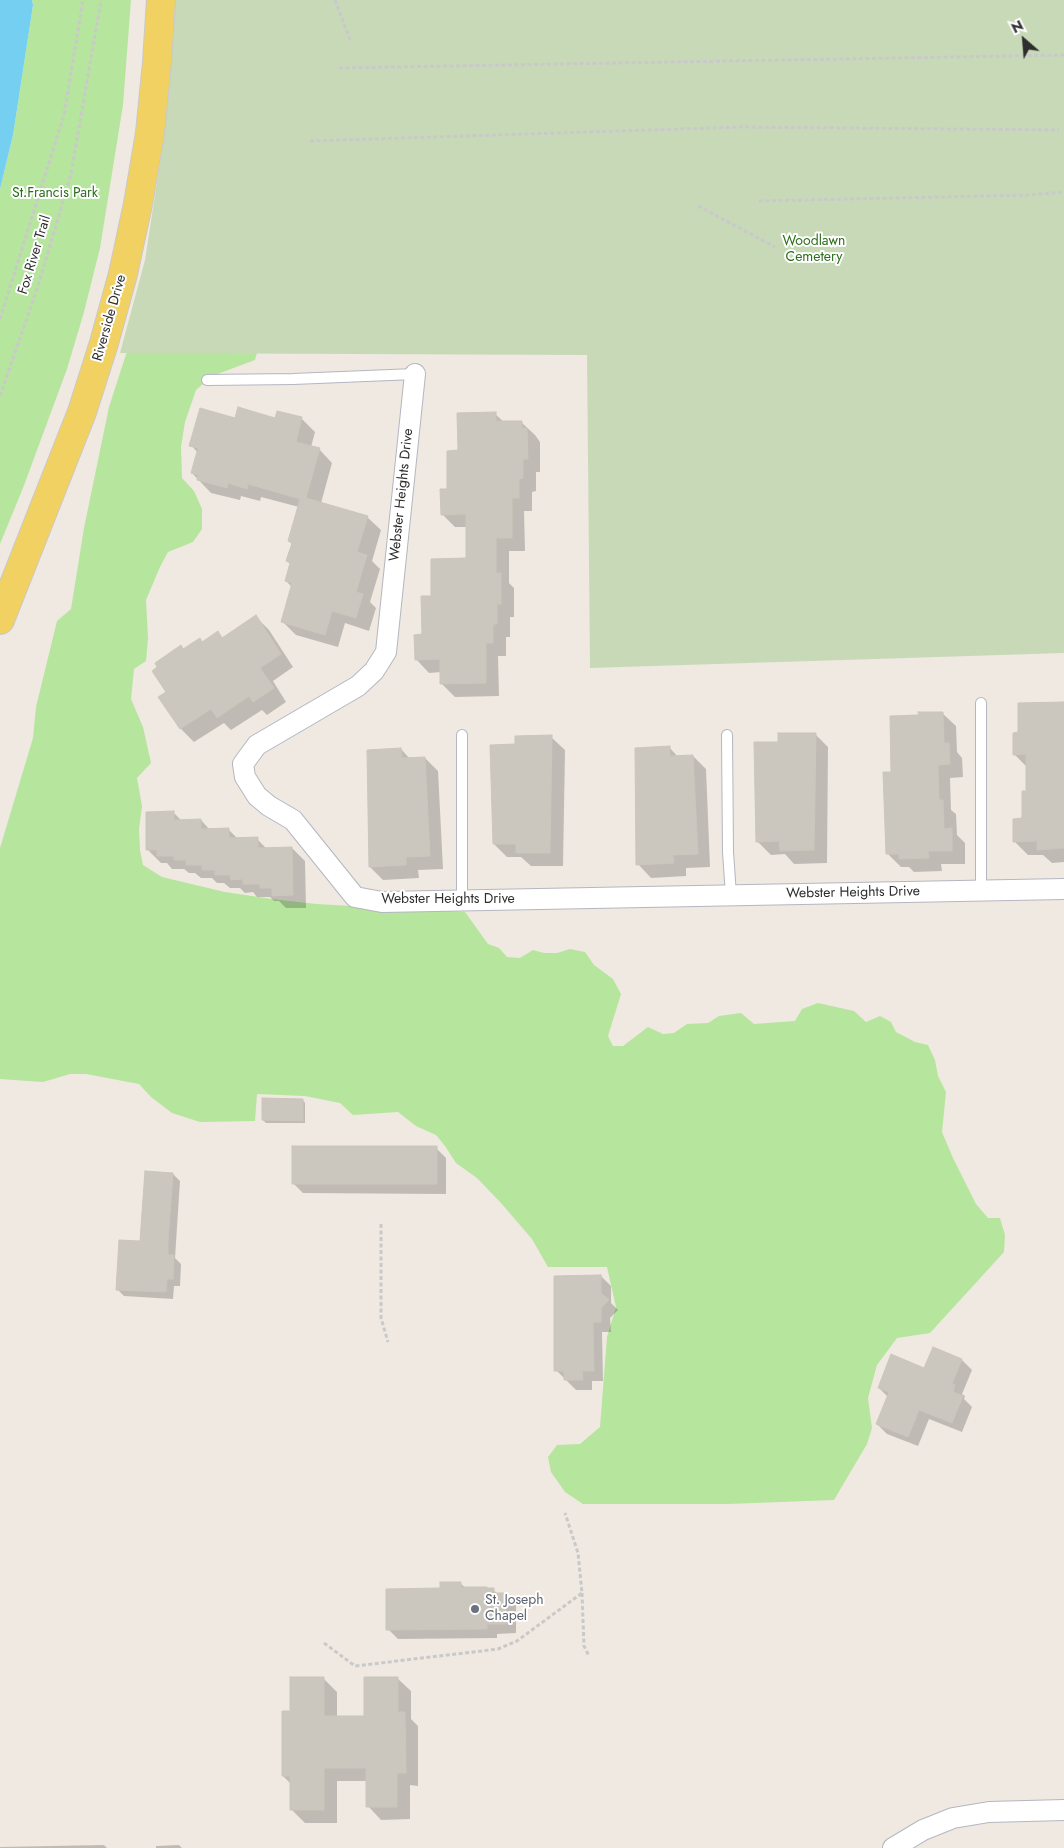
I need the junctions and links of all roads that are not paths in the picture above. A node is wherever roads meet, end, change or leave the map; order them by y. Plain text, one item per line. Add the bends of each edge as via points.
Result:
1 (161, 0) edge
2 (415, 374) joint
3 (207, 380) dead end
4 (0, 620) edge
5 (981, 703) dead end
6 (462, 735) dead end
7 (727, 736) dead end
8 (1064, 889) edge
9 (981, 890) junction
10 (731, 895) junction
11 (462, 901) junction
12 (1064, 1810) edge
13 (892, 1848) edge

1 - 4 main road, Riverside Drive via 150,133 123,274 82,412
2 - 3 lane
2 - 11 street, Webster Heights Drive via 386,652 374,671 358,686 256,745 243,764 244,777 257,796 293,820 355,897 382,902
5 - 9 lane
6 - 11 lane
7 - 10 lane
8 - 9 street, Webster Heights Drive
9 - 10 street, Webster Heights Drive
10 - 11 street, Webster Heights Drive
12 - 13 street via 989,1812 953,1818

